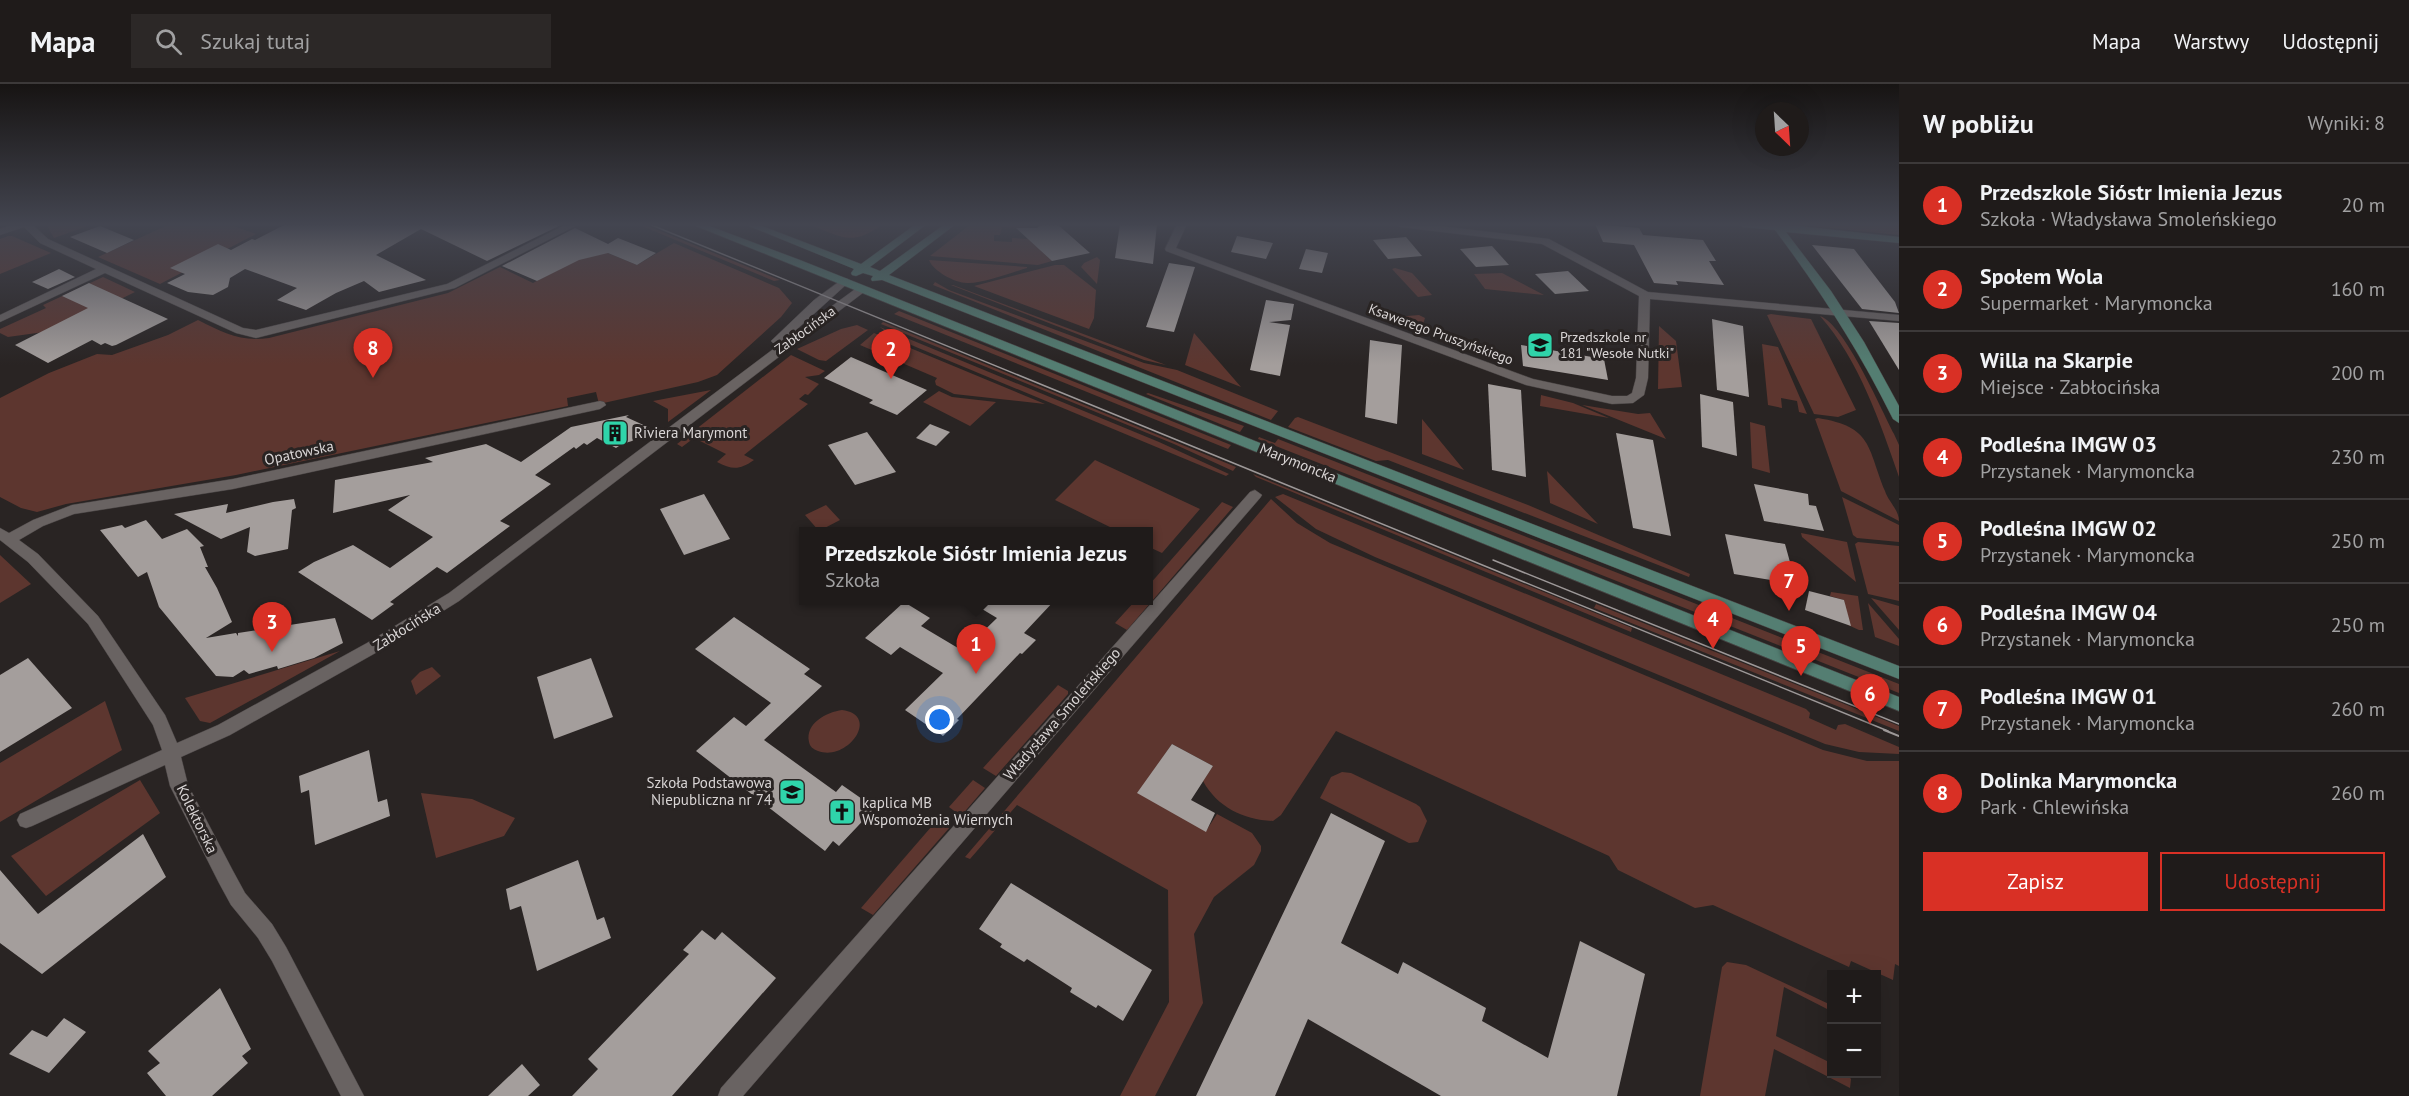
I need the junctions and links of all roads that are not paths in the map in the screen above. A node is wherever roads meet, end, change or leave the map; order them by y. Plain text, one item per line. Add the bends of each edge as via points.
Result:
1 (100, 271) edge
2 (110, 271) edge
3 (480, 271) edge
4 (819, 271) edge
5 (858, 271) edge
6 (870, 271) edge
7 (887, 271) edge
8 (1230, 271) edge
9 (1601, 271) edge
10 (1809, 271) edge
11 (881, 276) junction
12 (844, 281) junction
13 (862, 289) junction
14 (1645, 295) junction
15 (1838, 311) junction
16 (1899, 318) edge
17 (0, 319) edge
18 (749, 372) junction
19 (600, 405) dead end
20 (1899, 419) edge
21 (1255, 495) dead end
22 (5, 536) edge
23 (1899, 673) edge
24 (1899, 704) edge
25 (171, 754) junction
26 (26, 820) dead end
27 (353, 1096) edge
28 (729, 1096) edge

1 - 17 street
2 - 3 street via 240,331 256,334 451,286
4 - 12 main road, Marymoncka
5 - 12 main road
6 - 11 main road, Marymoncka
7 - 11 main road
8 - 14 street, Ksawerego Pruszyńskiego via 1530,382 1612,400 1629,400 1638,395
9 - 14 street
10 - 15 main road
11 - 13 main road
11 - 23 main road, Marymoncka
12 - 13 main road, Marymoncka
12 - 18 street, Zabłocińska via 813,306
13 - 18 street, Zabłocińska
13 - 24 main road, Marymoncka
14 - 15 street
15 - 16 street
15 - 20 main road
18 - 25 street, Zabłocińska via 439,608 224,730
19 - 22 street, Opatowska via 232,484 72,510
21 - 28 street, Władysława Smoleńskiego
22 - 25 street, Kolektorska via 33,558 93,620 159,720
25 - 26 street, Zabłocińska
25 - 27 street, Kolektorska via 179,786 226,877 279,954

